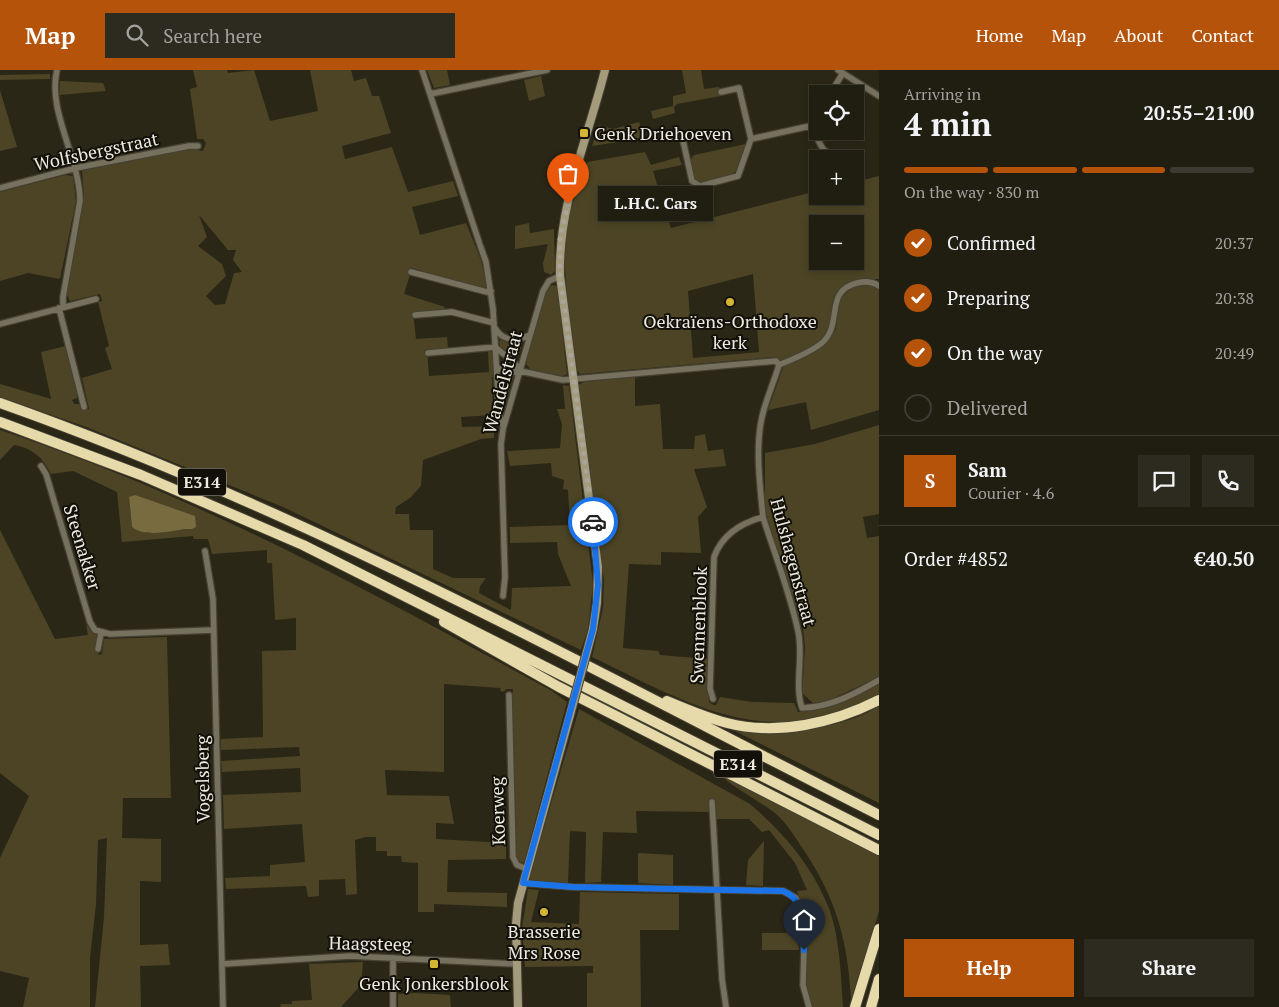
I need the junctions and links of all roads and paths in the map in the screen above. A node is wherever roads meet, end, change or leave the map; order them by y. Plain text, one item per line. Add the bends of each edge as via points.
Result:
1 (57, 70) edge
2 (422, 70) edge
3 (547, 70) edge
4 (605, 70) edge
5 (840, 72) edge
6 (834, 85) edge
7 (721, 92) dead end
8 (430, 94) junction
9 (879, 96) edge
10 (809, 126) edge
11 (682, 136) dead end
12 (751, 139) junction
13 (198, 146) dead end
14 (76, 168) junction
15 (0, 188) edge
16 (411, 272) dead end
17 (560, 276) junction
18 (876, 284) edge
19 (491, 291) junction
20 (96, 299) dead end
21 (61, 308) junction
22 (414, 316) dead end
23 (0, 324) edge
24 (494, 325) junction
25 (530, 335) junction
26 (496, 348) junction
27 (428, 353) dead end
28 (779, 365) junction
29 (497, 367) junction
30 (520, 371) junction
31 (573, 380) junction
32 (82, 400) junction
33 (0, 403) edge
34 (74, 403) dead end
35 (84, 407) dead end
36 (0, 422) edge
37 (504, 428) junction
38 (41, 466) dead end
39 (763, 517) junction
40 (205, 551) dead end
41 (503, 596) dead end
42 (423, 604) junction
43 (214, 630) junction
44 (101, 633) junction
45 (98, 649) dead end
46 (879, 680) edge
47 (509, 695) dead end
48 (643, 696) junction
49 (713, 699) dead end
50 (879, 700) edge
51 (712, 802) dead end
52 (879, 815) edge
53 (879, 836) edge
54 (879, 850) edge
55 (527, 869) junction
56 (523, 883) junction
57 (718, 890) junction
58 (879, 929) edge
59 (393, 958) junction
60 (222, 964) junction
61 (517, 964) junction
62 (879, 979) edge
63 (873, 1005) edge
64 (223, 1007) edge
65 (393, 1007) edge
66 (518, 1007) edge
67 (726, 1007) edge
68 (809, 1007) edge
69 (855, 1007) edge

1 - 14 street via 58,110
2 - 8 street
3 - 8 street
4 - 17 street via 563,222
5 - 6 street
5 - 9 street
7 - 12 street via 739,88
8 - 19 street via 479,243
10 - 12 street
11 - 12 street via 692,181 700,186 738,176
13 - 14 street, Wolfsbergstraat
14 - 15 street, Wolfsbergstraat
14 - 21 street via 80,201
16 - 19 street
17 - 25 street, Wandelstraat via 546,284
17 - 31 street
18 - 28 street via 853,284 842,292 835,302 832,330 823,342
19 - 24 street
20 - 21 street
21 - 23 street
21 - 32 street
22 - 24 street via 452,312
24 - 25 street via 500,335 508,339
24 - 26 street
25 - 30 street, Wandelstraat
26 - 27 street
26 - 29 street
26 - 30 street
28 - 31 street via 776,361 765,361
28 - 39 street, Hulshagenstraat via 762,418 759,463
29 - 30 street via 507,373
29 - 37 street via 499,412
30 - 31 street
30 - 37 street, Wandelstraat
31 - 55 street, bridge via 598,567 597,603 593,629
32 - 34 street
32 - 35 street
33 - 48 highway, E314 via 147,458 301,525
36 - 42 highway, E314 via 141,475 237,516
37 - 41 street, Wandelstraat via 501,444
38 - 44 street, Steenakker via 90,622
39 - 46 street, Hulshagenstraat via 798,631 802,657 798,697 802,708 828,704 856,694
39 - 49 street, Swennenblook via 733,531 718,547 714,557 710,689
40 - 43 street, Vogelsberg
42 - 53 highway, E314
42 - 54 highway via 432,616 559,687
43 - 44 street
43 - 60 street, Vogelsberg
44 - 45 street
47 - 55 street, Koerweg via 513,857 517,865
48 - 50 highway via 665,700 728,724 768,728 841,717
48 - 52 highway, E314
51 - 57 street
55 - 56 street
56 - 57 street
56 - 61 street via 516,924
57 - 67 street
57 - 68 street via 783,891 796,898 800,905 803,938 803,985
58 - 69 highway
59 - 60 street, Haagsteeg via 326,957
59 - 61 street, Haagsteeg
59 - 65 street
60 - 64 street, Vogelsberg
61 - 66 street
62 - 63 highway

